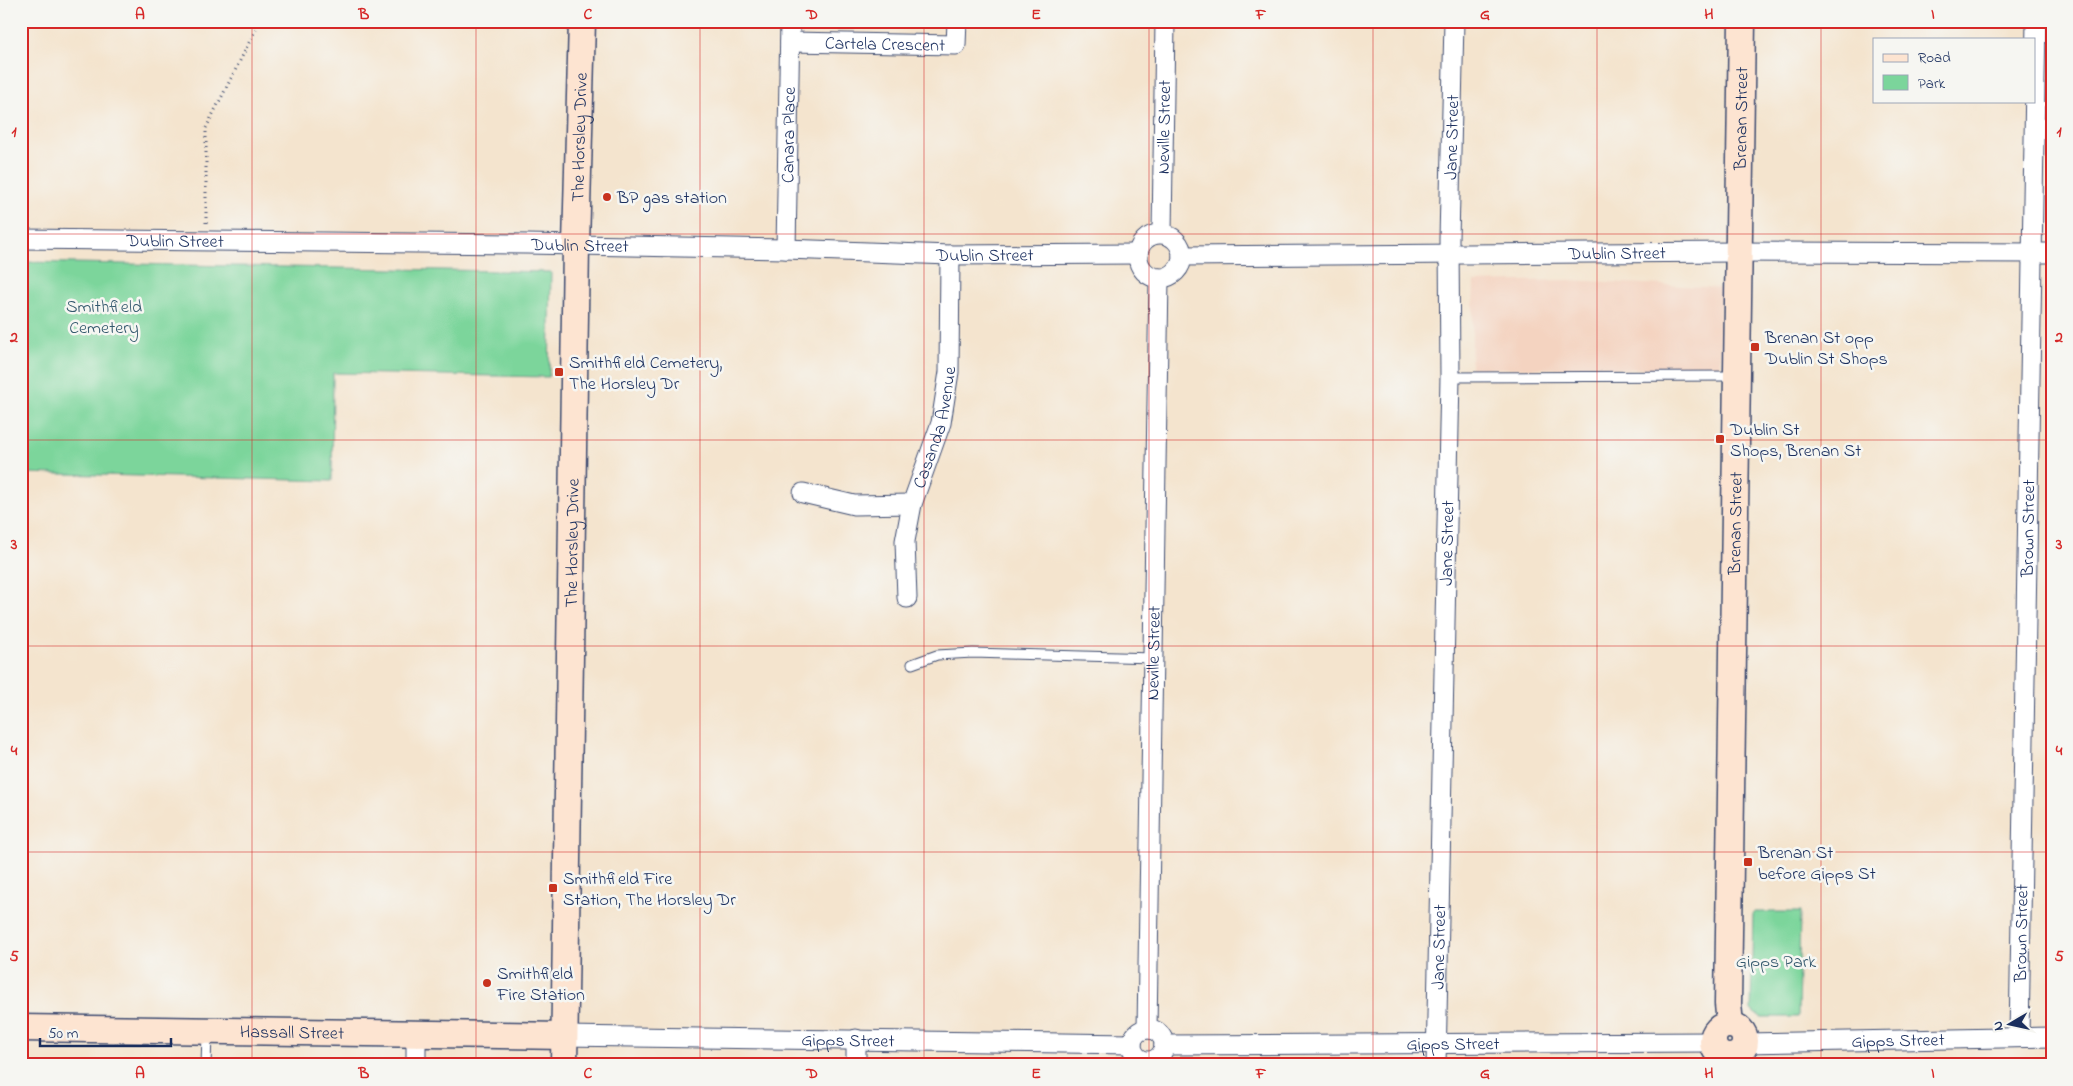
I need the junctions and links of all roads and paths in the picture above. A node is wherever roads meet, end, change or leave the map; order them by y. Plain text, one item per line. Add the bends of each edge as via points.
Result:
1 (260, 21) edge
2 (582, 21) edge
3 (790, 21) edge
4 (957, 21) edge
5 (1165, 21) edge
6 (1454, 21) edge
7 (1742, 21) edge
8 (2036, 21) edge
9 (2036, 38) edge
10 (790, 42) junction
11 (2035, 102) edge
12 (1162, 234) junction
13 (21, 239) edge
14 (206, 241) junction
15 (576, 245) junction
16 (786, 249) junction
17 (1738, 252) junction
18 (2032, 253) junction
19 (2052, 253) edge
20 (1138, 254) junction
21 (950, 255) junction
22 (1449, 255) junction
23 (1182, 256) junction
24 (1159, 278) junction
25 (1738, 376) junction
26 (1450, 377) junction
27 (803, 493) dead end
28 (912, 504) junction
29 (907, 598) dead end
30 (1154, 658) junction
31 (912, 664) dead end
32 (21, 1028) edge
33 (1148, 1029) junction
34 (208, 1031) junction
35 (416, 1035) junction
36 (564, 1036) junction
37 (2019, 1036) junction
38 (2052, 1037) edge
39 (856, 1039) junction
40 (1436, 1043) junction
41 (1132, 1044) junction
42 (1164, 1045) junction
43 (1730, 1046) edge
44 (1147, 1063) edge
45 (206, 1065) edge
46 (416, 1065) edge
47 (564, 1065) edge
48 (856, 1065) edge
49 (1436, 1065) edge

1 - 14 path via 206,128
2 - 15 main road, The Horsley Drive
3 - 10 street, Canara Place
4 - 10 street, Cartela Crescent via 956,46
5 - 12 street, Neville Street
6 - 22 street, Jane Street
7 - 17 main road, Brenan Street
8 - 9 street, Brown Street
10 - 16 street, Canara Place
11 - 18 street, Brown Street
12 - 20 street via 1147,238 1140,245
12 - 23 street via 1174,239
13 - 14 street, Dublin Street
14 - 15 street, Dublin Street
15 - 16 street, Dublin Street
15 - 36 main road, The Horsley Drive
16 - 21 street, Dublin Street
17 - 18 street, Dublin Street
17 - 22 street, Dublin Street
17 - 25 main road, Brenan Street
18 - 19 street, Dublin Street
18 - 37 street, Brown Street
20 - 21 street, Dublin Street
20 - 24 street via 1139,264 1145,272
21 - 28 street, Casanda Avenue via 948,381 941,423
22 - 23 street, Dublin Street
22 - 26 street, Jane Street
23 - 24 street via 1180,265 1170,275
24 - 30 street, Neville Street
25 - 26 lane
25 - 43 main road, Brenan Street via 1728,1004
26 - 40 street, Jane Street
27 - 28 street via 854,505
28 - 29 street, Casanda Avenue via 905,541
30 - 31 lane via 973,653 937,655
30 - 33 street, Neville Street
32 - 34 main road, Hassall Street
33 - 41 street via 1136,1034
33 - 42 street via 1159,1033
34 - 35 main road, Hassall Street
34 - 45 lane
35 - 36 main road, Hassall Street
35 - 46 street
36 - 39 street, Gipps Street
36 - 47 main road, The Horsley Drive
37 - 38 street, Gipps Street
37 - 43 street, Gipps Street
39 - 41 street, Gipps Street
39 - 48 street
40 - 42 street, Gipps Street
40 - 43 street, Gipps Street
40 - 49 street, Jane Street
41 - 44 street via 1136,1056
42 - 44 street via 1163,1052

